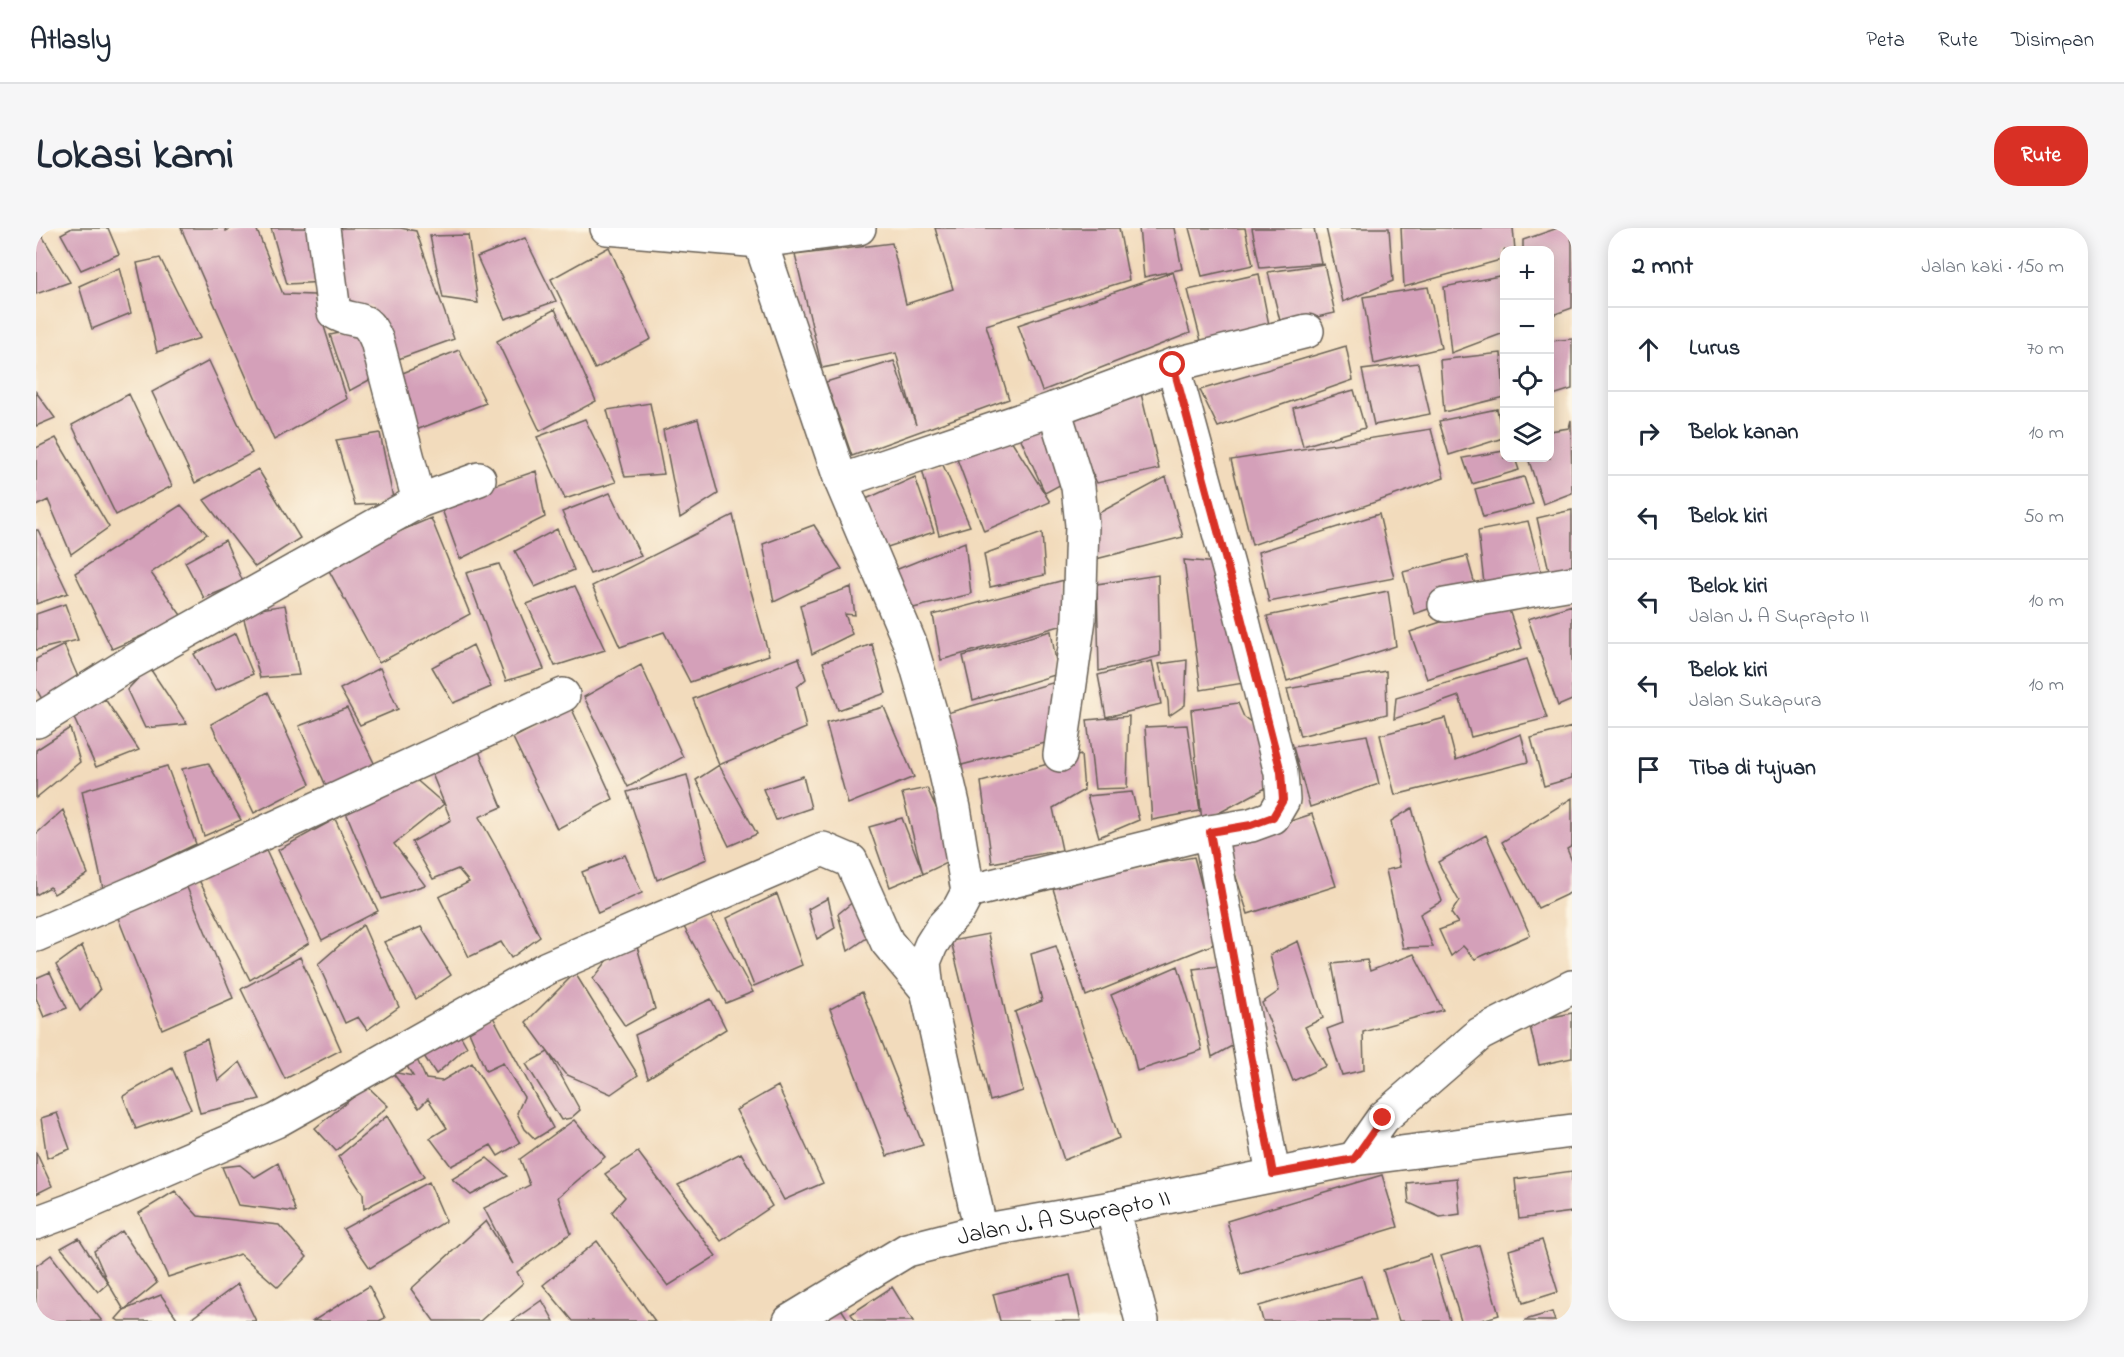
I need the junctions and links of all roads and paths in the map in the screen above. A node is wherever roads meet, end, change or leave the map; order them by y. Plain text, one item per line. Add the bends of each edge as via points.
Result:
1 (323, 228) edge
2 (607, 228) edge
3 (859, 228) edge
4 (650, 230) edge
5 (760, 242) junction
6 (1307, 331) dead end
7 (1173, 365) junction
8 (1054, 409) junction
9 (478, 479) dead end
10 (841, 481) junction
11 (419, 501) junction
12 (1572, 583) edge
13 (1445, 605) dead end
14 (563, 695) dead end
15 (36, 720) edge
16 (1060, 755) dead end
17 (1210, 832) junction
18 (968, 892) junction
19 (36, 934) edge
20 (1572, 987) edge
21 (927, 990) junction
22 (1572, 1131) edge
23 (1354, 1159) junction
24 (1273, 1174) junction
25 (1112, 1208) junction
26 (36, 1223) edge
27 (981, 1231) junction
28 (790, 1321) edge
29 (1142, 1321) edge

1 - 11 street via 334,312 370,326
2 - 4 street
3 - 5 street
4 - 5 street
5 - 10 street
6 - 7 street
7 - 8 street
7 - 17 street via 1281,772 1283,800 1273,817
8 - 10 street
8 - 16 street via 1078,487 1082,525 1079,619
9 - 11 street
10 - 18 street via 911,646 937,735
11 - 15 street
12 - 13 street
14 - 19 street
17 - 18 street
17 - 24 street
18 - 21 street via 931,945 924,962
20 - 23 street via 1480,1034 1383,1118
21 - 26 street via 887,942 851,861 823,849 547,968 276,1121
21 - 27 street
22 - 23 street, Jalan J. A Suprapto II
23 - 24 street, Jalan J. A Suprapto II
24 - 25 street, Jalan J. A Suprapto II
25 - 27 street, Jalan J. A Suprapto II
25 - 29 street
27 - 28 street, Jalan J. A Suprapto II via 907,1250

